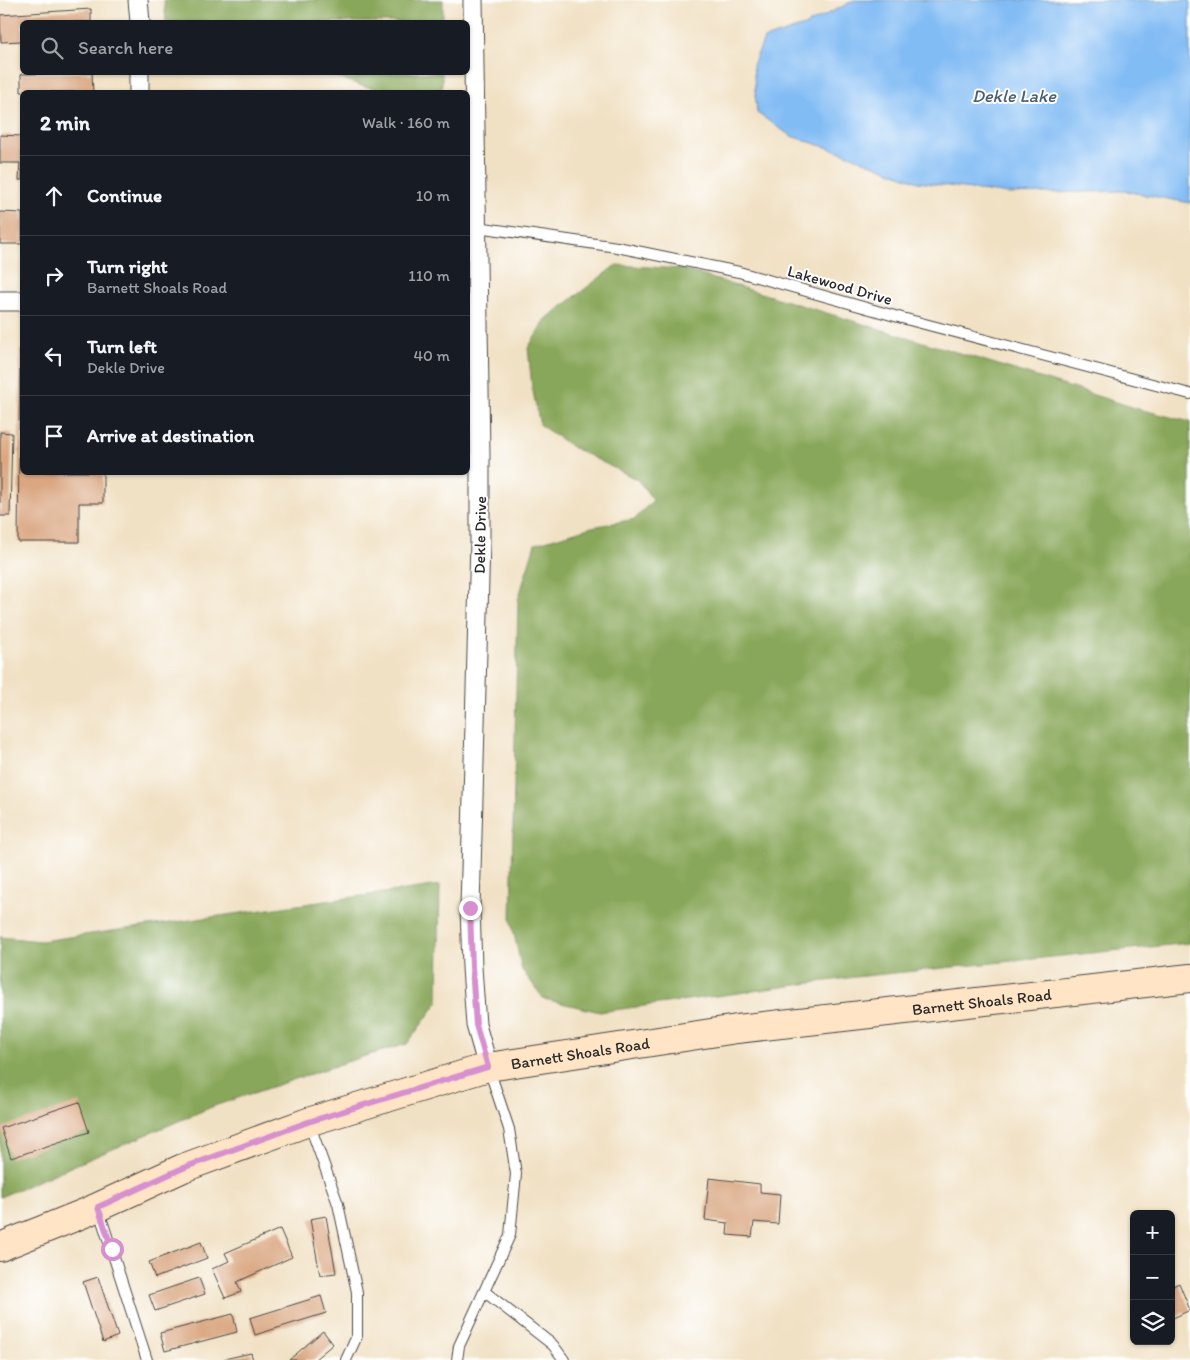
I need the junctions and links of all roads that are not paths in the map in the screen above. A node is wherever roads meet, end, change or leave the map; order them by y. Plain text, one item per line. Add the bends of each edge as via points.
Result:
1 (138, 0) edge
2 (473, 0) edge
3 (140, 20) edge
4 (140, 75) edge
5 (139, 90) edge
6 (477, 228) junction
7 (0, 301) edge
8 (20, 301) edge
9 (1190, 394) edge
10 (1190, 978) edge
11 (488, 1067) junction
12 (308, 1122) junction
13 (98, 1207) junction
14 (0, 1247) edge
15 (485, 1292) junction
16 (147, 1360) edge
17 (346, 1360) edge
18 (456, 1360) edge
19 (564, 1360) edge

1 - 3 street
2 - 6 street, Dekle Drive
4 - 5 street
6 - 9 lane, Lakewood Drive via 617,247 720,268
6 - 11 street, Dekle Drive via 480,541 470,908 476,1025
7 - 8 street
10 - 11 main road, Barnett Shoals Road via 737,1029
11 - 12 main road, Barnett Shoals Road
11 - 15 lane via 509,1129 516,1174 510,1235
12 - 13 main road, Barnett Shoals Road via 183,1168
12 - 17 lane via 338,1204 357,1292 357,1336
13 - 14 main road, Barnett Shoals Road
13 - 16 lane
15 - 18 lane via 459,1346
15 - 19 lane via 554,1345

